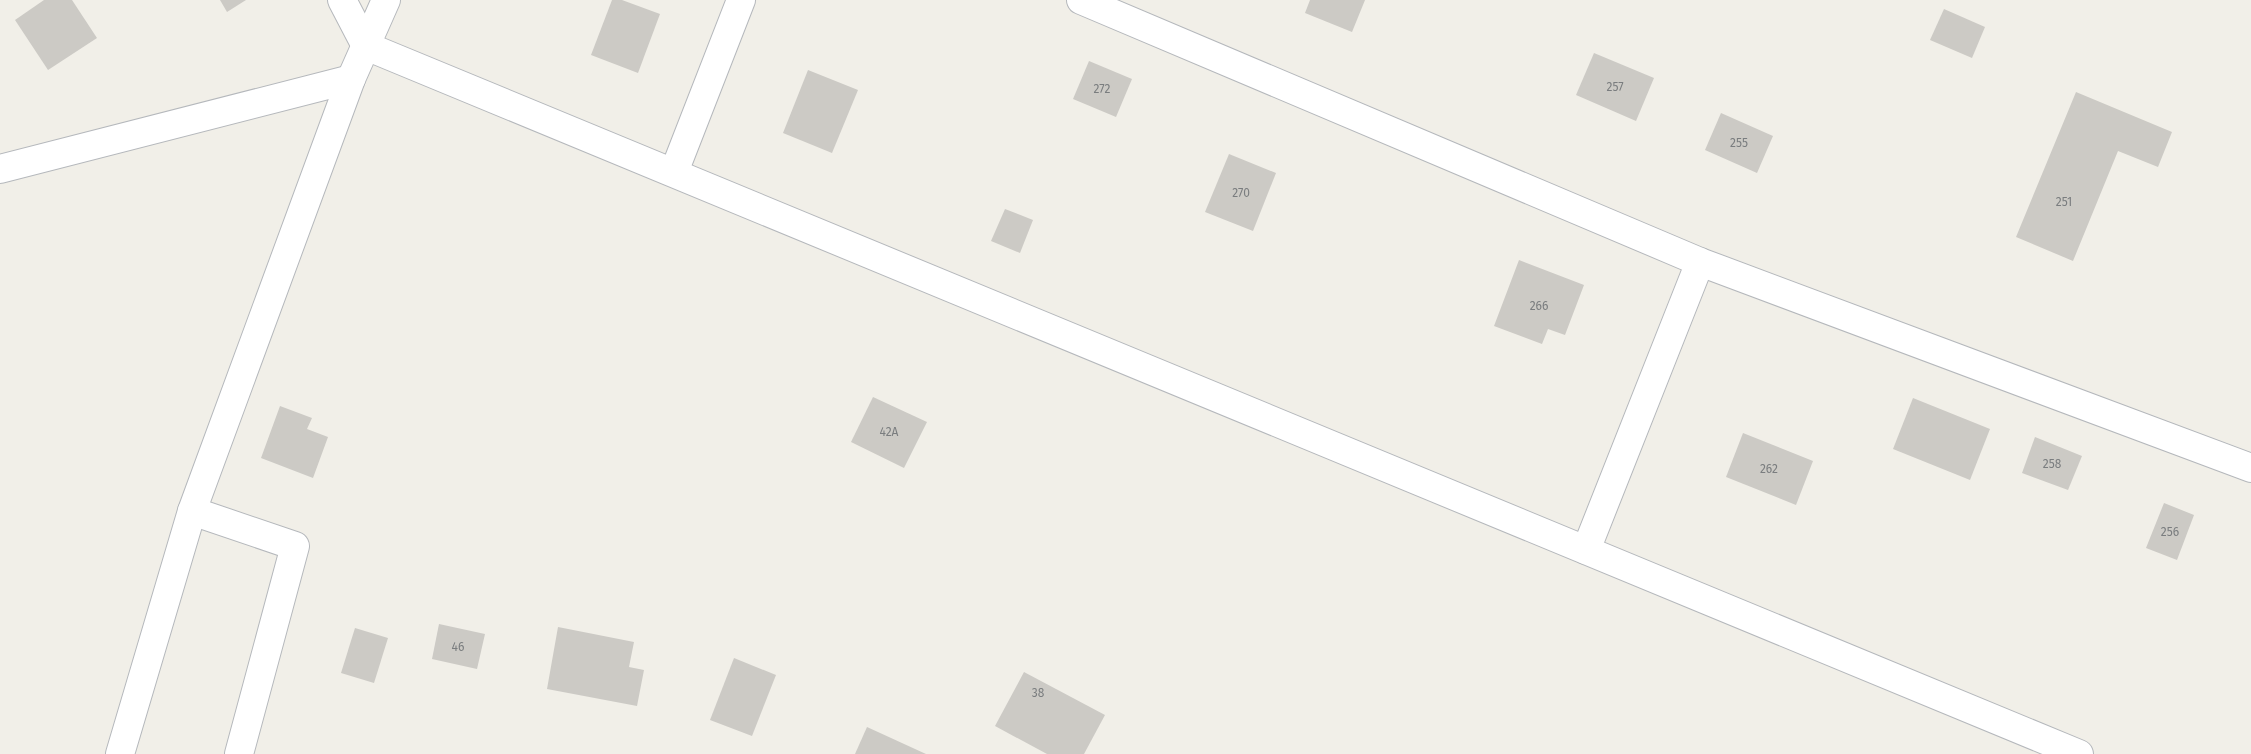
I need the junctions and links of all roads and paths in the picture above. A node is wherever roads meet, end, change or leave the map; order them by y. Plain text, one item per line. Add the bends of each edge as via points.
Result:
1 (342, 0) edge
2 (386, 0) edge
3 (741, 0) edge
4 (1081, 0) edge
5 (366, 46) junction
6 (351, 79) junction
7 (0, 169) edge
8 (674, 172) junction
9 (1700, 262) junction
10 (2251, 468) edge
11 (192, 510) junction
12 (1586, 550) junction
13 (120, 754) edge
14 (239, 754) edge
15 (2079, 754) edge

1 - 5 street
2 - 5 street
3 - 8 street
4 - 9 street
5 - 6 street
5 - 8 street
6 - 7 street
6 - 11 street
8 - 12 street
9 - 10 street
9 - 12 street
11 - 13 street
11 - 14 street via 295,546
12 - 15 street

